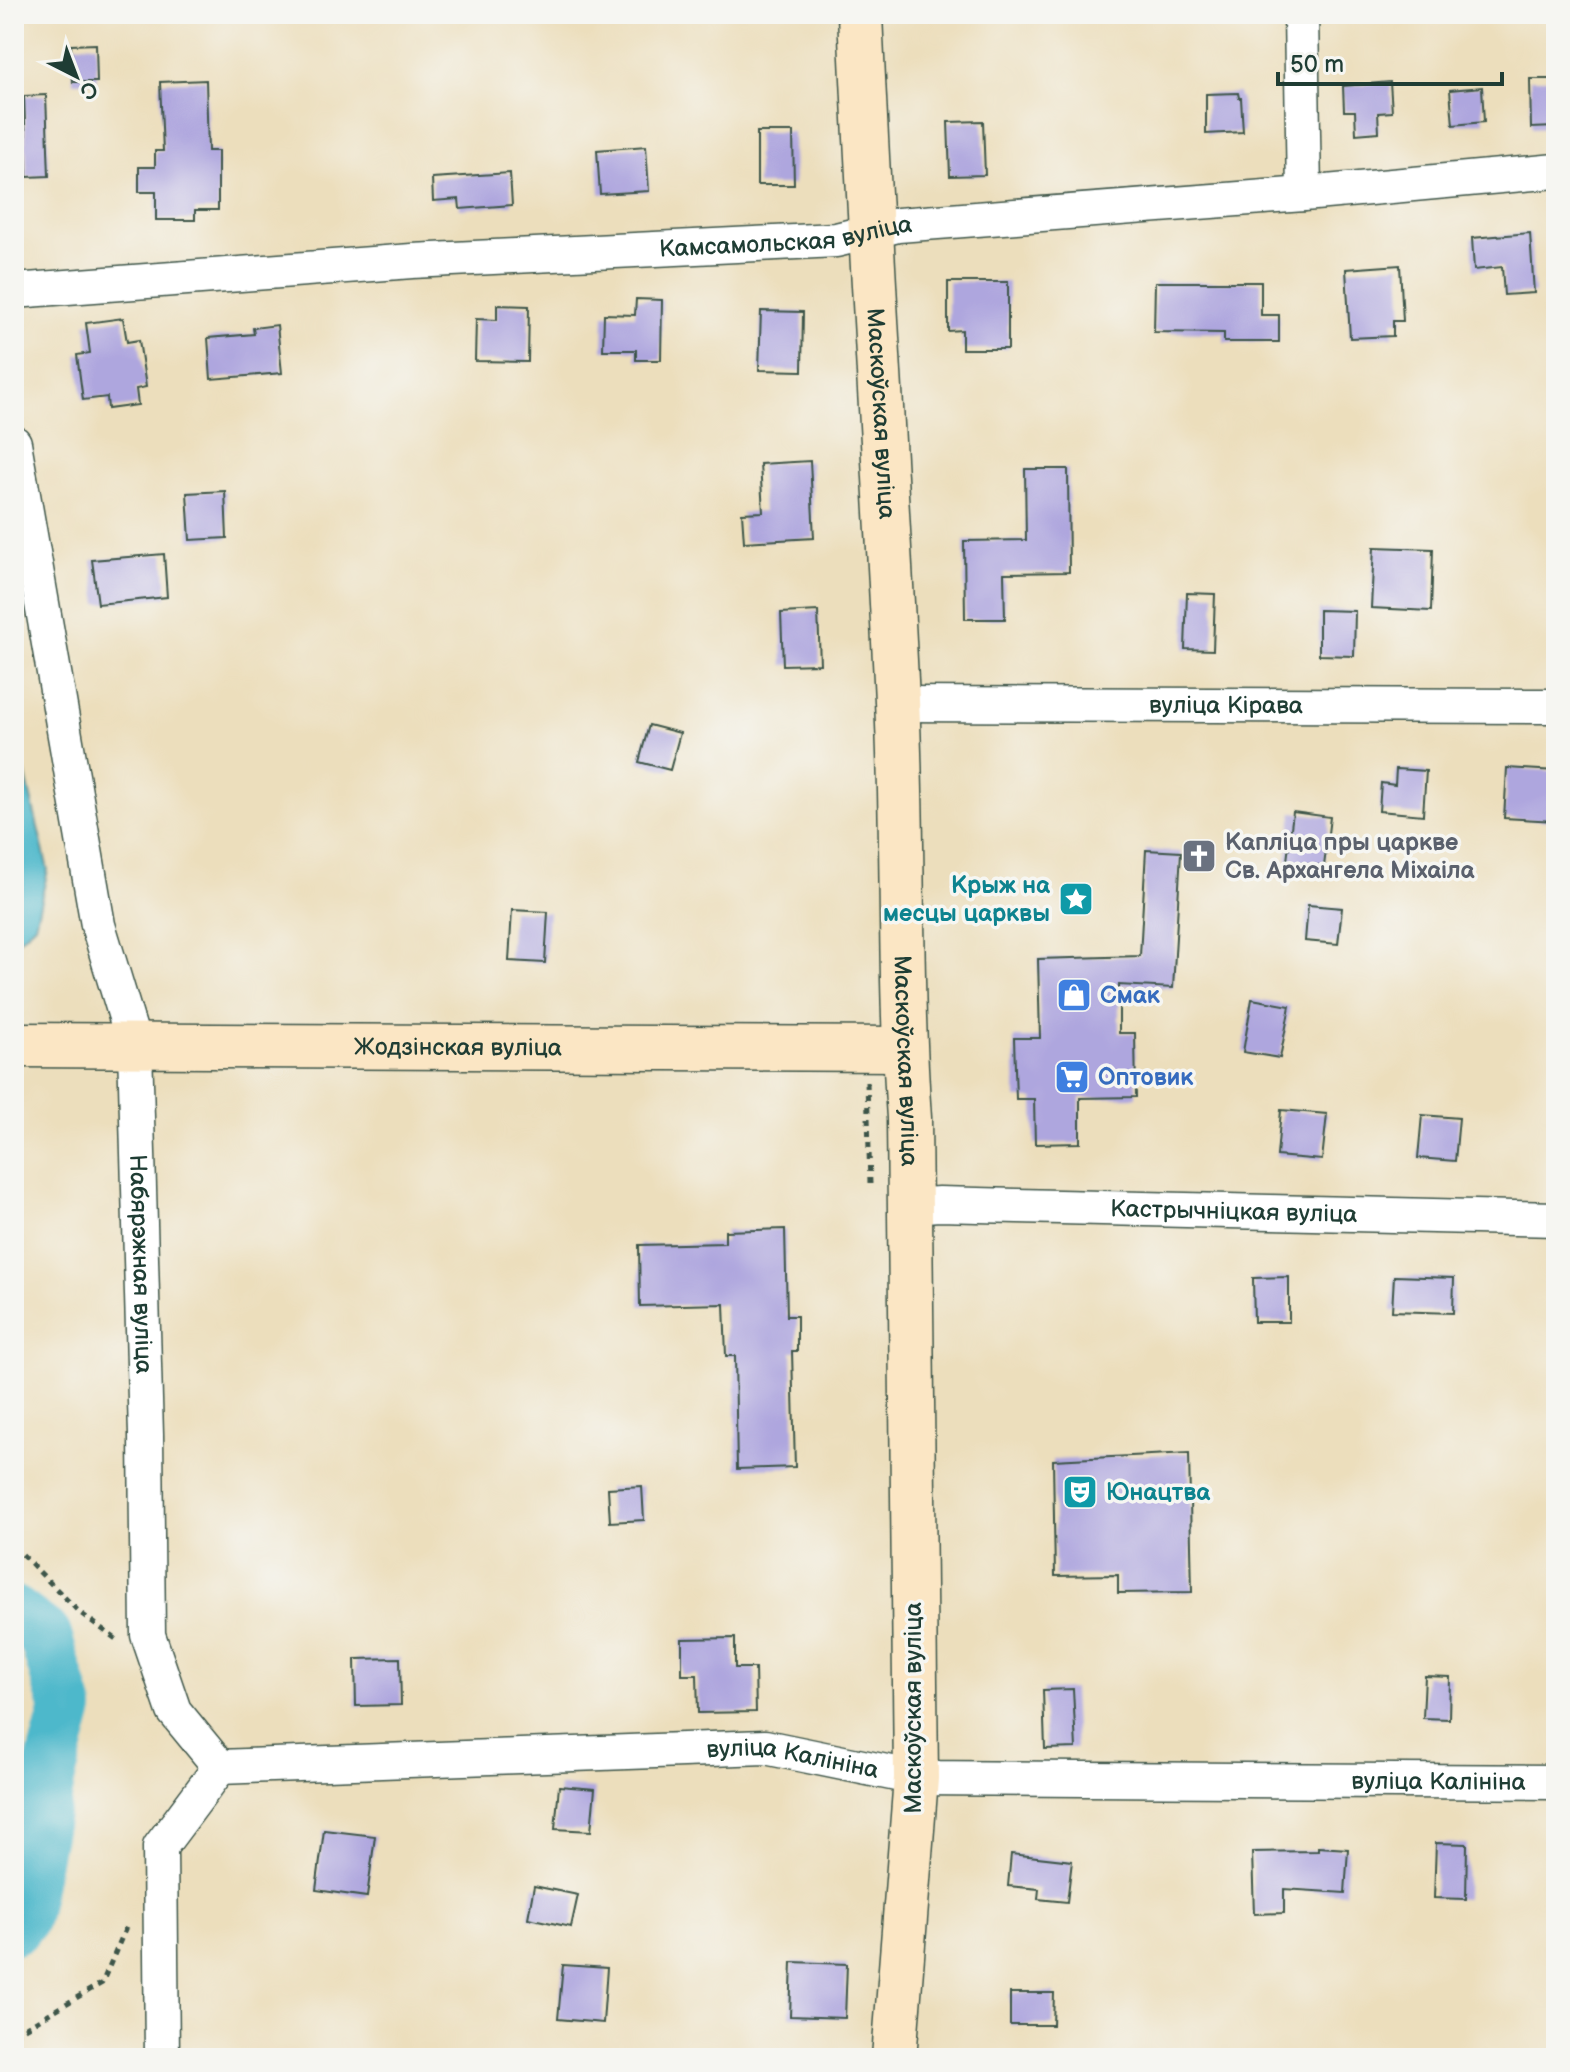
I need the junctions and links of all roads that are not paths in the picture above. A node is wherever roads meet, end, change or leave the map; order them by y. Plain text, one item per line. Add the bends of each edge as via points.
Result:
1 (860, 14) edge
2 (1301, 14) edge
3 (1556, 171) edge
4 (1304, 194) junction
5 (870, 230) junction
6 (14, 291) edge
7 (14, 443) edge
8 (898, 704) junction
9 (1556, 706) edge
10 (14, 1045) edge
11 (135, 1047) junction
12 (904, 1049) junction
13 (910, 1206) junction
14 (1556, 1219) edge
15 (220, 1767) junction
16 (916, 1778) junction
17 (1556, 1782) edge
18 (162, 2058) edge
19 (894, 2058) edge

1 - 5 main road, Маскоўская вуліца
2 - 4 street
3 - 4 street, Камсамольская вуліца
4 - 5 street, Камсамольская вуліца
5 - 6 street, Камсамольская вуліца via 836,240 412,261
5 - 8 main road, Маскоўская вуліца
7 - 11 street, Набярэжная вуліца via 98,925
8 - 9 street, вуліца Кірава
8 - 12 main road, Маскоўская вуліца
10 - 11 main road, Жодзінская вуліца
11 - 12 main road, Жодзінская вуліца
11 - 15 street, Набярэжная вуліца via 148,1635 174,1711
12 - 13 main road, Маскоўская вуліца
13 - 14 street, Кастрычніцкая вуліца
13 - 16 main road, Маскоўская вуліца
15 - 16 street, вуліца Калініна via 765,1747
15 - 18 street via 160,1847
16 - 17 street, вуліца Калініна
16 - 19 main road, Маскоўская вуліца

